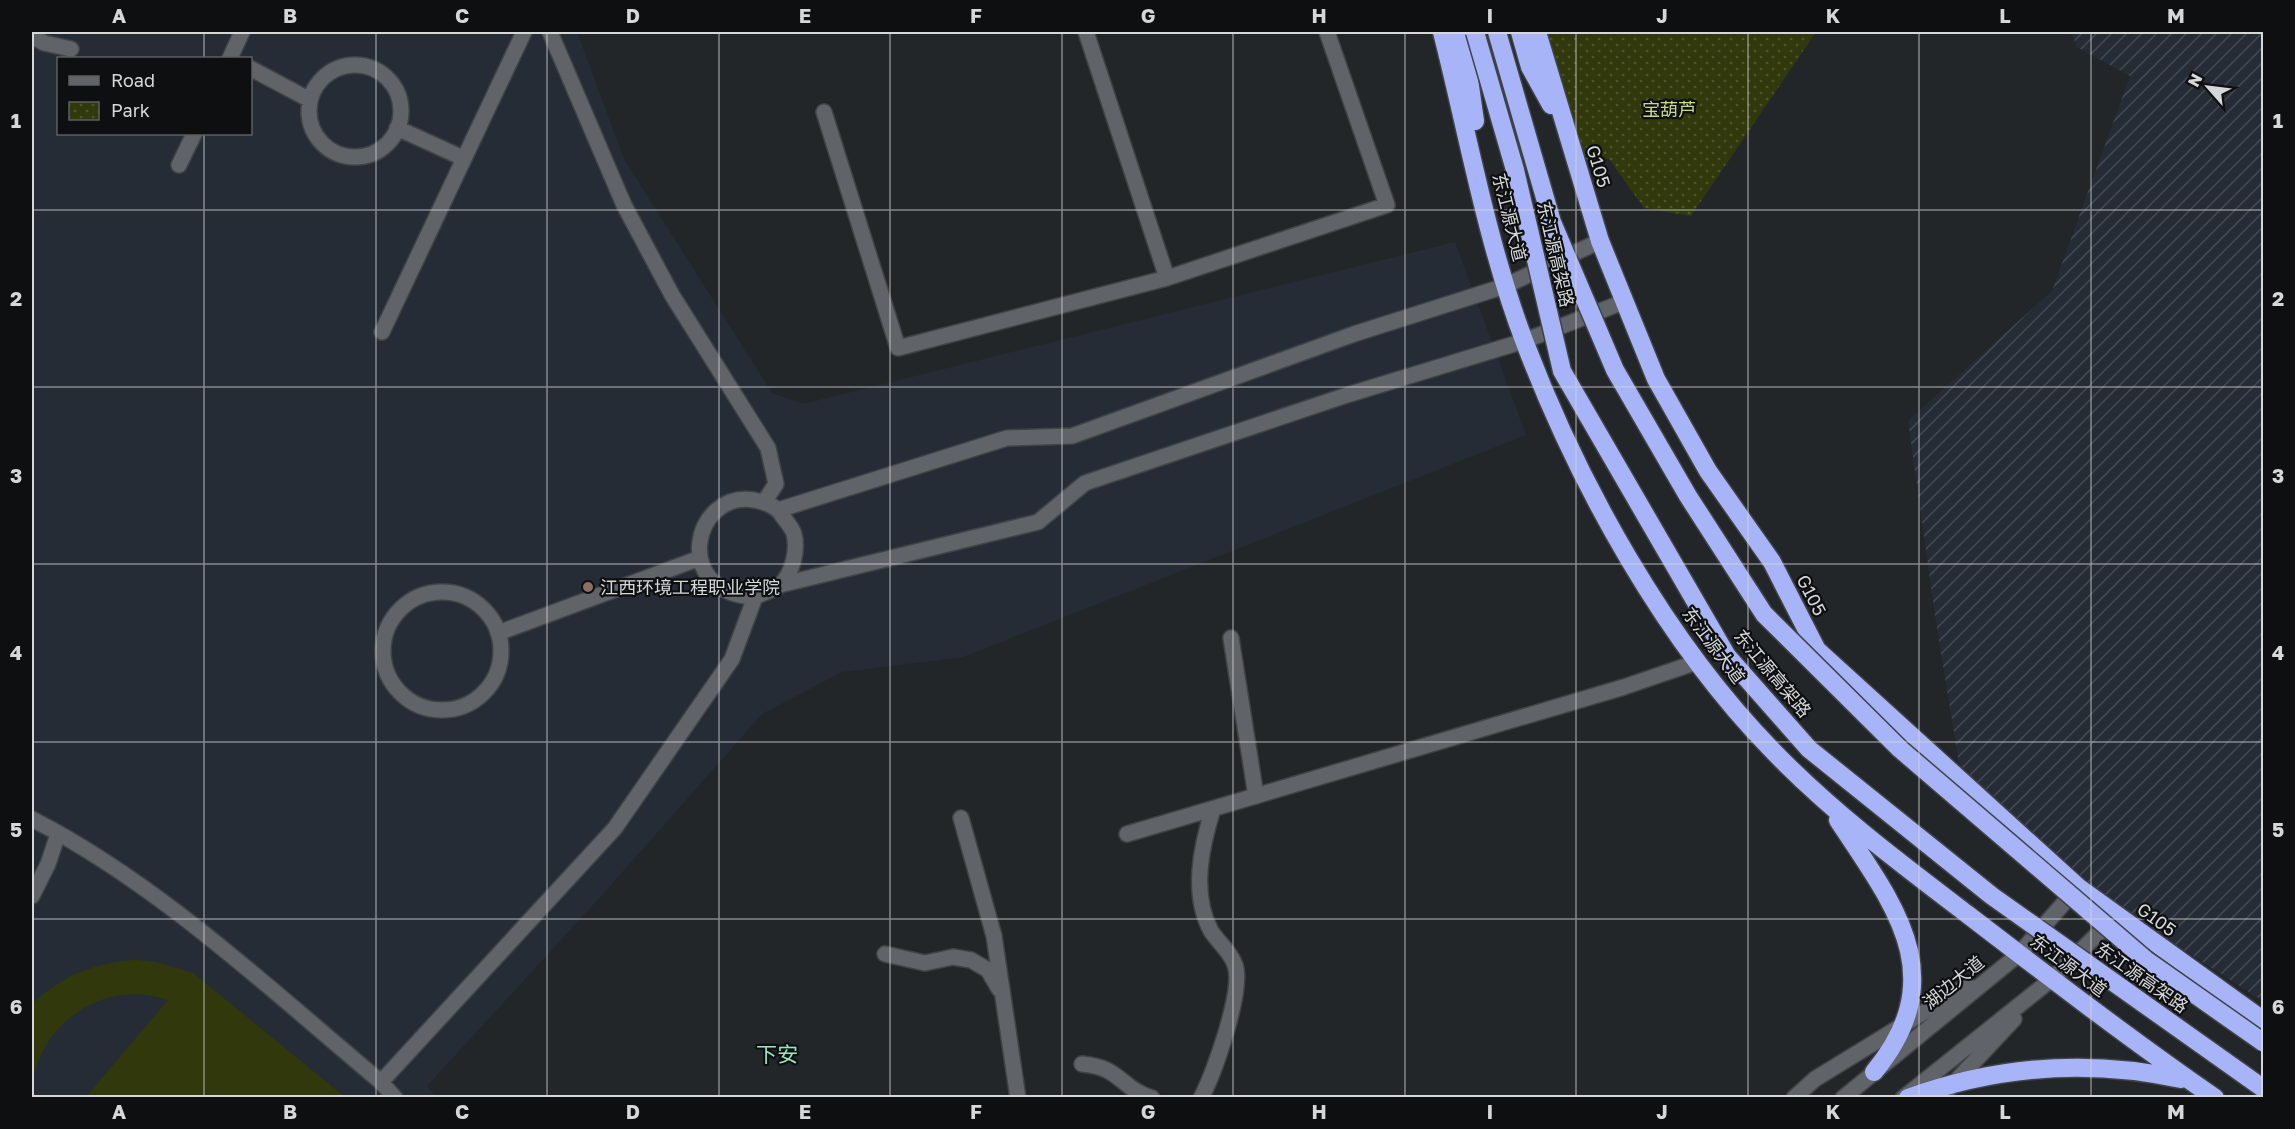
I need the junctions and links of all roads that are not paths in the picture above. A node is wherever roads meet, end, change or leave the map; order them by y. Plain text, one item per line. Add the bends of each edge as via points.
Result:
1 (242, 32) edge
2 (524, 32) edge
3 (550, 32) edge
4 (1086, 32) edge
5 (1327, 32) edge
6 (1442, 32) edge
7 (1456, 32) edge
8 (1475, 32) edge
9 (1497, 32) edge
10 (1520, 32) edge
11 (1537, 32) edge
12 (1545, 32) edge
13 (32, 36) edge
14 (71, 49) dead end
15 (230, 57) edge
16 (252, 69) edge
17 (1564, 99) dead end
18 (310, 100) junction
19 (824, 112) dead end
20 (398, 128) junction
21 (193, 135) edge
22 (1568, 136) junction
23 (463, 158) junction
24 (178, 165) dead end
25 (1490, 222) junction
26 (1600, 241) junction
27 (1167, 278) junction
28 (1506, 285) junction
29 (1623, 302) junction
30 (382, 332) dead end
31 (1524, 341) junction
32 (764, 502) junction
33 (778, 510) junction
34 (700, 558) junction
35 (780, 585) junction
36 (755, 597) junction
37 (498, 633) junction
38 (1231, 638) dead end
39 (1697, 662) junction
40 (1256, 796) junction
41 (1827, 804) junction
42 (1213, 809) junction
43 (961, 818) dead end
44 (32, 819) edge
45 (58, 834) junction
46 (1127, 834) dead end
47 (2078, 887) junction
48 (32, 896) edge
49 (2117, 916) junction
50 (885, 954) dead end
51 (2019, 954) junction
52 (2052, 978) junction
53 (1004, 997) junction
54 (2264, 1021) edge
55 (1904, 1024) junction
56 (2264, 1043) edge
57 (1082, 1064) dead end
58 (1874, 1072) junction
59 (2192, 1081) junction
60 (381, 1082) junction
61 (1953, 1083) junction
62 (2264, 1089) edge
63 (395, 1098) edge
64 (1018, 1098) edge
65 (1152, 1098) edge
66 (1201, 1098) edge
67 (1794, 1098) edge
68 (1843, 1098) edge
69 (1903, 1098) edge
70 (1908, 1098) edge
71 (1940, 1098) edge
72 (2215, 1098) edge

1 - 15 street
2 - 23 street
3 - 32 street via 624,205 672,295 768,448 776,484
4 - 27 street
5 - 27 street via 1388,205
6 - 25 highway, 东江源大道
7 - 25 highway via 1468,72
8 - 62 highway, 东江源高架路, bridge via 1515,170 1562,370 1727,656 1809,748 1845,778 1992,896
9 - 56 highway, 东江源高架路, bridge via 1552,222 1615,370 1688,496 1764,614 1908,756 2146,960
10 - 22 highway via 1530,67
11 - 22 highway, G105 / G105
12 - 17 street
13 - 14 street
16 - 18 street
18 - 20 street via 309,121 313,131 335,153 367,155 386,145
18 - 20 street via 320,81 337,68 369,67 387,78 398,96
19 - 27 street via 898,348
20 - 23 street
21 - 24 street
22 - 26 highway, G105 / G105
23 - 30 street
25 - 28 highway, 东江源大道
26 - 28 street
26 - 29 highway, G105 / G105
28 - 31 highway, 东江源大道
28 - 33 street via 1354,334 1072,436 1007,438
29 - 31 street
29 - 47 highway, G105 / G105 via 1662,389 1708,471 1772,562 1817,650
31 - 35 street via 1347,395 1085,483 1038,522
31 - 39 highway, 东江源大道 via 1554,415 1601,508
32 - 33 street
32 - 34 street via 730,502 715,512 704,525 699,541
33 - 35 street via 794,532 795,561
34 - 36 street via 707,575 720,589 736,596
34 - 37 street
35 - 36 street
36 - 60 street via 732,659 615,828
37 - 37 street via 501,655 490,686 474,701 454,710 432,710 412,703 395,689 385,670 384,637 393,617 409,602 429,593 451,593 471,600 488,614
38 - 40 street
39 - 40 street
39 - 41 highway, 东江源大道 via 1771,750
40 - 42 street
41 - 51 highway, 东江源大道
41 - 55 highway via 1884,892 1907,937 1912,990
42 - 46 street
42 - 66 street via 1203,851 1202,911 1235,964 1237,980 1217,1061
43 - 53 street via 994,936
44 - 45 street
45 - 48 street
45 - 60 street via 227,951
47 - 49 highway, G105 / G105
47 - 51 street, 湖边大道
49 - 52 street
49 - 54 highway, G105 / G105
50 - 53 street via 925,963 953,957 971,960 988,970
51 - 52 highway, 东江源大道
51 - 55 street
51 - 58 street, 湖边大道
52 - 59 highway, 东江源大道
52 - 61 street
52 - 69 street
53 - 64 street
55 - 58 highway
55 - 67 street via 1815,1079
57 - 65 street via 1101,1066 1136,1092
58 - 68 street, 湖边大道
59 - 61 highway via 2126,1070 2060,1067
59 - 72 highway, 东江源大道
60 - 63 street
61 - 70 highway
61 - 71 street

